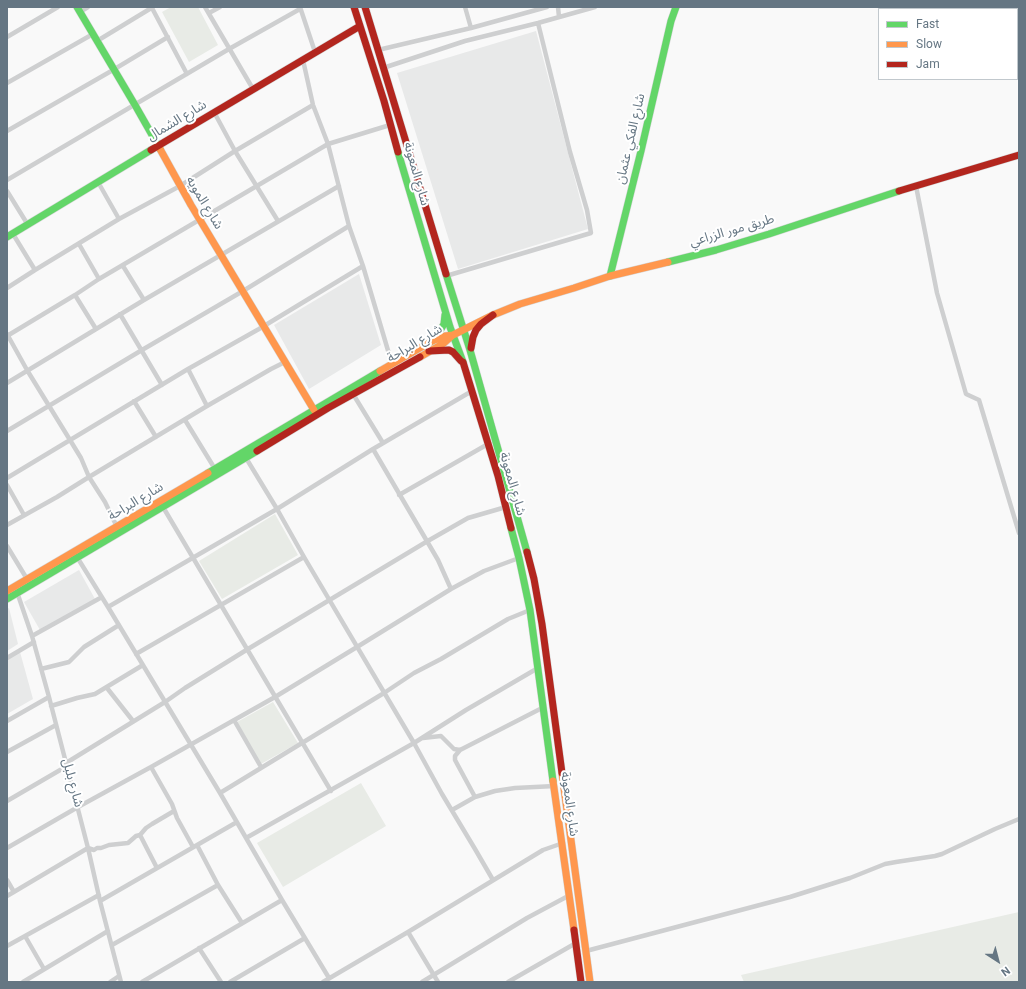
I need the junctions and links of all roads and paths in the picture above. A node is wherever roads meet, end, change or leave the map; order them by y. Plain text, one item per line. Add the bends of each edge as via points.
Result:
1 (58, 7) edge
2 (88, 7) edge
3 (153, 7) edge
4 (205, 7) edge
5 (220, 7) edge
6 (354, 7) edge
7 (365, 7) edge
8 (466, 7) edge
9 (547, 7) edge
10 (558, 7) edge
11 (595, 7) edge
12 (676, 7) edge
13 (300, 8) edge
14 (79, 9) edge
15 (209, 13) junction
16 (559, 17) junction
17 (538, 23) junction
18 (360, 26) junction
19 (471, 28) junction
20 (7, 37) edge
21 (168, 37) junction
22 (95, 38) junction
23 (229, 49) junction
24 (378, 50) junction
25 (315, 52) junction
26 (302, 60) junction
27 (383, 68) junction
28 (113, 70) junction
29 (187, 74) junction
30 (7, 83) edge
31 (253, 89) junction
32 (393, 99) junction
33 (384, 101) junction
34 (135, 105) junction
35 (313, 105) junction
36 (214, 112) junction
37 (390, 125) junction
38 (7, 131) edge
39 (328, 144) junction
40 (158, 146) junction
41 (235, 151) junction
42 (1019, 155) edge
43 (7, 180) edge
44 (98, 182) junction
45 (180, 186) junction
46 (339, 186) junction
47 (916, 186) junction
48 (257, 187) junction
49 (7, 191) edge
50 (119, 219) junction
51 (200, 220) junction
52 (278, 221) junction
53 (28, 225) junction
54 (349, 226) junction
55 (10, 236) edge
56 (79, 244) junction
57 (221, 255) junction
58 (123, 266) junction
59 (364, 266) junction
60 (35, 270) junction
61 (446, 276) junction
62 (610, 276) junction
63 (99, 279) junction
64 (7, 288) edge
65 (243, 291) junction
66 (75, 295) junction
67 (144, 300) junction
68 (445, 309) junction
69 (120, 314) junction
70 (493, 315) junction
71 (264, 326) junction
72 (96, 329) junction
73 (464, 329) junction
74 (7, 335) edge
75 (453, 335) junction
76 (432, 342) junction
77 (142, 350) junction
78 (470, 350) junction
79 (429, 351) junction
80 (285, 362) junction
81 (392, 364) junction
82 (465, 366) junction
83 (188, 369) junction
84 (27, 370) junction
85 (7, 383) edge
86 (162, 385) junction
87 (472, 391) junction
88 (353, 394) junction
89 (134, 401) junction
90 (48, 406) junction
91 (207, 406) junction
92 (314, 410) junction
93 (185, 420) junction
94 (7, 431) edge
95 (156, 437) junction
96 (70, 440) junction
97 (383, 443) junction
98 (488, 444) junction
99 (373, 449) junction
100 (246, 458) junction
101 (215, 469) junction
102 (89, 477) junction
103 (7, 478) edge
104 (7, 485) edge
105 (399, 495) junction
106 (506, 507) junction
107 (163, 508) junction
108 (277, 509) junction
109 (24, 515) junction
110 (7, 525) edge
111 (117, 527) junction
112 (1019, 533) edge
113 (426, 542) junction
114 (7, 546) edge
115 (77, 557) junction
116 (304, 557) junction
117 (194, 558) junction
118 (519, 558) junction
119 (27, 579) junction
120 (451, 589) junction
121 (16, 590) junction
122 (7, 591) edge
123 (102, 597) junction
124 (7, 599) edge
125 (329, 600) junction
126 (221, 604) junction
127 (108, 607) junction
128 (530, 610) junction
129 (119, 625) junction
130 (32, 636) junction
131 (34, 642) junction
132 (357, 647) junction
133 (248, 650) junction
134 (136, 654) junction
135 (7, 658) edge
136 (143, 665) junction
137 (538, 668) junction
138 (41, 669) junction
139 (107, 688) junction
140 (384, 693) junction
141 (275, 696) junction
142 (49, 697) junction
143 (165, 702) junction
144 (52, 706) junction
145 (544, 707) junction
146 (234, 720) junction
147 (7, 721) edge
148 (133, 722) junction
149 (56, 725) junction
150 (422, 738) junction
151 (302, 742) junction
152 (190, 744) junction
153 (414, 744) junction
154 (460, 750) junction
155 (7, 752) edge
156 (66, 764) junction
157 (151, 767) junction
158 (260, 767) junction
159 (555, 786) junction
160 (331, 790) junction
161 (220, 792) junction
162 (475, 797) junction
163 (7, 801) edge
164 (78, 807) junction
165 (452, 810) junction
166 (174, 811) junction
167 (1019, 819) edge
168 (237, 822) junction
169 (140, 835) junction
170 (246, 838) junction
171 (563, 843) junction
172 (195, 846) junction
173 (7, 848) edge
174 (88, 848) junction
175 (157, 868) junction
176 (7, 880) edge
177 (493, 880) junction
178 (218, 885) junction
179 (14, 892) junction
180 (99, 894) junction
181 (570, 895) junction
182 (7, 896) edge
183 (282, 900) junction
184 (100, 901) junction
185 (242, 923) junction
186 (108, 931) junction
187 (408, 932) junction
188 (25, 936) junction
189 (305, 938) junction
190 (576, 944) junction
191 (112, 945) junction
192 (7, 946) edge
193 (199, 948) junction
194 (586, 951) junction
195 (44, 970) junction
196 (434, 975) junction
197 (119, 976) junction
198 (329, 978) junction
199 (23, 982) edge
200 (110, 982) edge
201 (121, 982) edge
202 (142, 982) edge
203 (220, 982) edge
204 (230, 982) edge
205 (323, 982) edge
206 (422, 982) edge
207 (438, 982) edge
208 (508, 982) edge
209 (581, 982) edge
210 (590, 982) edge

1 - 20 street
2 - 14 street
3 - 21 street
3 - 22 street
4 - 15 street
5 - 15 street
6 - 18 main road, شارع المعونة
7 - 24 main road, شارع المعونة
8 - 19 street
9 - 19 street
10 - 16 street
11 - 16 street
12 - 62 main road, شارع الفكي عثمان via 670,21
13 - 23 street
13 - 25 street
14 - 22 main road, شارع المويه
15 - 23 street
16 - 17 street
17 - 27 street via 465,41
17 - 61 street via 591,233
18 - 25 main road, شارع الشمال
18 - 33 main road, شارع المعونة
19 - 24 street
21 - 28 street
21 - 29 street
22 - 28 main road, شارع المويه
22 - 30 street
23 - 29 street
23 - 31 street
24 - 27 main road, شارع المعونة
25 - 26 main road, شارع الشمال
26 - 31 main road, شارع الشمال
26 - 35 street
27 - 32 main road, شارع المعونة
28 - 34 main road, شارع المويه
28 - 38 street
29 - 34 street
31 - 36 main road, شارع الشمال
32 - 33 main road
32 - 61 main road, شارع المعونة
33 - 37 main road, شارع المعونة
34 - 40 main road, شارع المويه
34 - 43 street
35 - 39 street
35 - 41 street
36 - 40 main road, شارع الشمال
36 - 41 street
37 - 39 street
37 - 68 main road, شارع المعونة
39 - 46 street
39 - 48 street
40 - 44 main road, شارع الشمال
40 - 45 main road, شارع المويه
41 - 45 street
41 - 48 street
42 - 47 main road, طريق مور الزراعي
44 - 50 street
44 - 53 main road, شارع الشمال
45 - 50 street
45 - 51 main road, شارع المويه
46 - 52 street
46 - 54 street
47 - 62 main road, طريق مور الزراعي via 716,250
47 - 112 street via 937,293 966,394 979,400
48 - 51 street
48 - 52 street
49 - 53 street
50 - 56 street
51 - 57 main road, شارع المويه
51 - 58 street
52 - 57 street
53 - 55 main road, شارع الشمال
54 - 59 street
54 - 65 street
55 - 60 street
56 - 60 street
56 - 63 street
57 - 65 main road, شارع المويه
57 - 67 street
58 - 63 street
58 - 67 street
59 - 71 street
59 - 81 street
60 - 64 street
61 - 73 main road, شارع المعونة
62 - 70 main road, طريق مور الزراعي
63 - 66 street
65 - 71 main road, شارع المويه
65 - 77 street
66 - 72 street
66 - 74 street
67 - 69 street
68 - 75 main road, شارع المعونة
68 - 76 main road via 444,324
69 - 72 street
69 - 77 street
70 - 73 main road, طريق مور الزراعي
70 - 78 main road via 476,330
71 - 80 main road, شارع المويه
71 - 83 street
72 - 84 street
73 - 75 main road, طريق مور الزراعي
73 - 78 main road, شارع المعونة
74 - 84 street
75 - 76 main road, شارع البراحة
75 - 79 main road, شارع البراحة
75 - 82 main road, شارع المعونة
76 - 81 main road, شارع البراحة
77 - 86 street
77 - 90 street
78 - 194 main road, شارع المعونة via 534,579
79 - 82 main road via 449,350
79 - 88 main road, شارع البراحة
80 - 91 street
80 - 92 main road, شارع المويه
81 - 92 main road, شارع البراحة
82 - 87 main road, شارع المعونة
83 - 86 street
83 - 91 street
84 - 85 street
84 - 90 street
86 - 89 street
87 - 97 street
87 - 98 main road, شارع المعونة
88 - 97 street
88 - 100 main road, شارع البراحة
89 - 95 street
89 - 96 street
90 - 94 street
90 - 96 street
91 - 93 street
92 - 101 main road, شارع البراحة
93 - 95 street
93 - 101 street
95 - 102 street
96 - 102 street
96 - 103 street
97 - 99 street
98 - 105 street
98 - 106 main road, شارع المعونة
99 - 105 street
99 - 108 street
100 - 107 main road, شارع البراحة
100 - 108 street
101 - 111 main road, شارع البراحة
102 - 109 street
102 - 111 street
104 - 109 street
105 - 113 street
106 - 113 street via 468,518
106 - 118 main road, شارع المعونة
107 - 115 main road, شارع البراحة
107 - 117 street
108 - 116 street
108 - 117 street
109 - 110 street
111 - 119 main road, شارع البراحة
113 - 120 street via 438,560
113 - 125 street
114 - 119 street
115 - 121 main road, شارع البراحة
115 - 123 street
116 - 125 street
116 - 126 street
117 - 126 street
117 - 127 street
118 - 120 street via 484,571
118 - 128 main road, شارع المعونة
119 - 121 main road, شارع البراحة
120 - 132 street
121 - 122 main road, شارع البراحة
121 - 124 main road, شارع البراحة
121 - 130 street, شارع بلبل
123 - 127 street
123 - 130 street
125 - 132 street
125 - 133 street
126 - 133 street
126 - 134 street
127 - 129 street
128 - 137 main road, شارع المعونة
128 - 140 street via 508,618
129 - 134 street
129 - 138 street via 88,644 69,662
130 - 131 street, شارع بلبل
131 - 135 street
131 - 138 street, شارع بلبل
132 - 140 street
132 - 141 street
133 - 141 street
133 - 143 street
134 - 136 street
136 - 139 street
136 - 143 street
137 - 145 main road, شارع المعونة
137 - 150 street
138 - 142 street, شارع بلبل
139 - 144 street
139 - 148 street
140 - 151 street
140 - 153 street
141 - 146 street
141 - 151 street
142 - 144 street, شارع بلبل
142 - 147 street
143 - 148 street
143 - 152 street
144 - 149 street, شارع بلبل
145 - 154 street
145 - 159 main road, شارع المعونة
146 - 152 street
146 - 158 street
148 - 156 street
149 - 155 street
149 - 156 street, شارع بلبل
150 - 153 street
150 - 154 street via 441,736 454,749
151 - 158 street
151 - 160 street
152 - 157 street
152 - 161 street
153 - 160 street
153 - 165 street
154 - 162 street via 455,760
156 - 163 street
156 - 164 street, شارع بلبل
157 - 164 street
157 - 166 street
158 - 161 street
159 - 162 street via 508,789
159 - 171 main road, شارع المعونة
160 - 170 street
161 - 168 street
162 - 165 street
164 - 173 street
164 - 174 street, شارع بلبل
165 - 177 street
166 - 169 street via 146,828
166 - 172 street
167 - 194 street via 942,854 885,864 790,897
168 - 170 street
168 - 172 street
169 - 174 street via 128,843 94,850
169 - 175 street
170 - 183 street
171 - 177 street via 543,850
171 - 181 main road, شارع المعونة
172 - 175 street
172 - 178 street
174 - 179 street
174 - 180 street, شارع بلبل
175 - 184 street
176 - 179 street
177 - 187 street
178 - 185 street
178 - 191 street
179 - 182 street
180 - 184 street, شارع بلبل
180 - 188 street
181 - 190 main road, شارع المعونة
181 - 196 street
183 - 185 street
183 - 189 street
184 - 186 street, شارع بلبل
185 - 193 street
186 - 191 street, شارع بلبل
186 - 195 street
187 - 196 street
187 - 198 street
188 - 192 street
188 - 195 street
189 - 198 street
189 - 204 street
190 - 208 street
190 - 209 main road, شارع المعونة
191 - 197 street, شارع بلبل
193 - 202 street
193 - 203 street
194 - 210 main road, شارع المعونة
195 - 199 street
196 - 206 street
196 - 207 street
197 - 200 street
197 - 201 street, شارع بلبل
198 - 205 street

